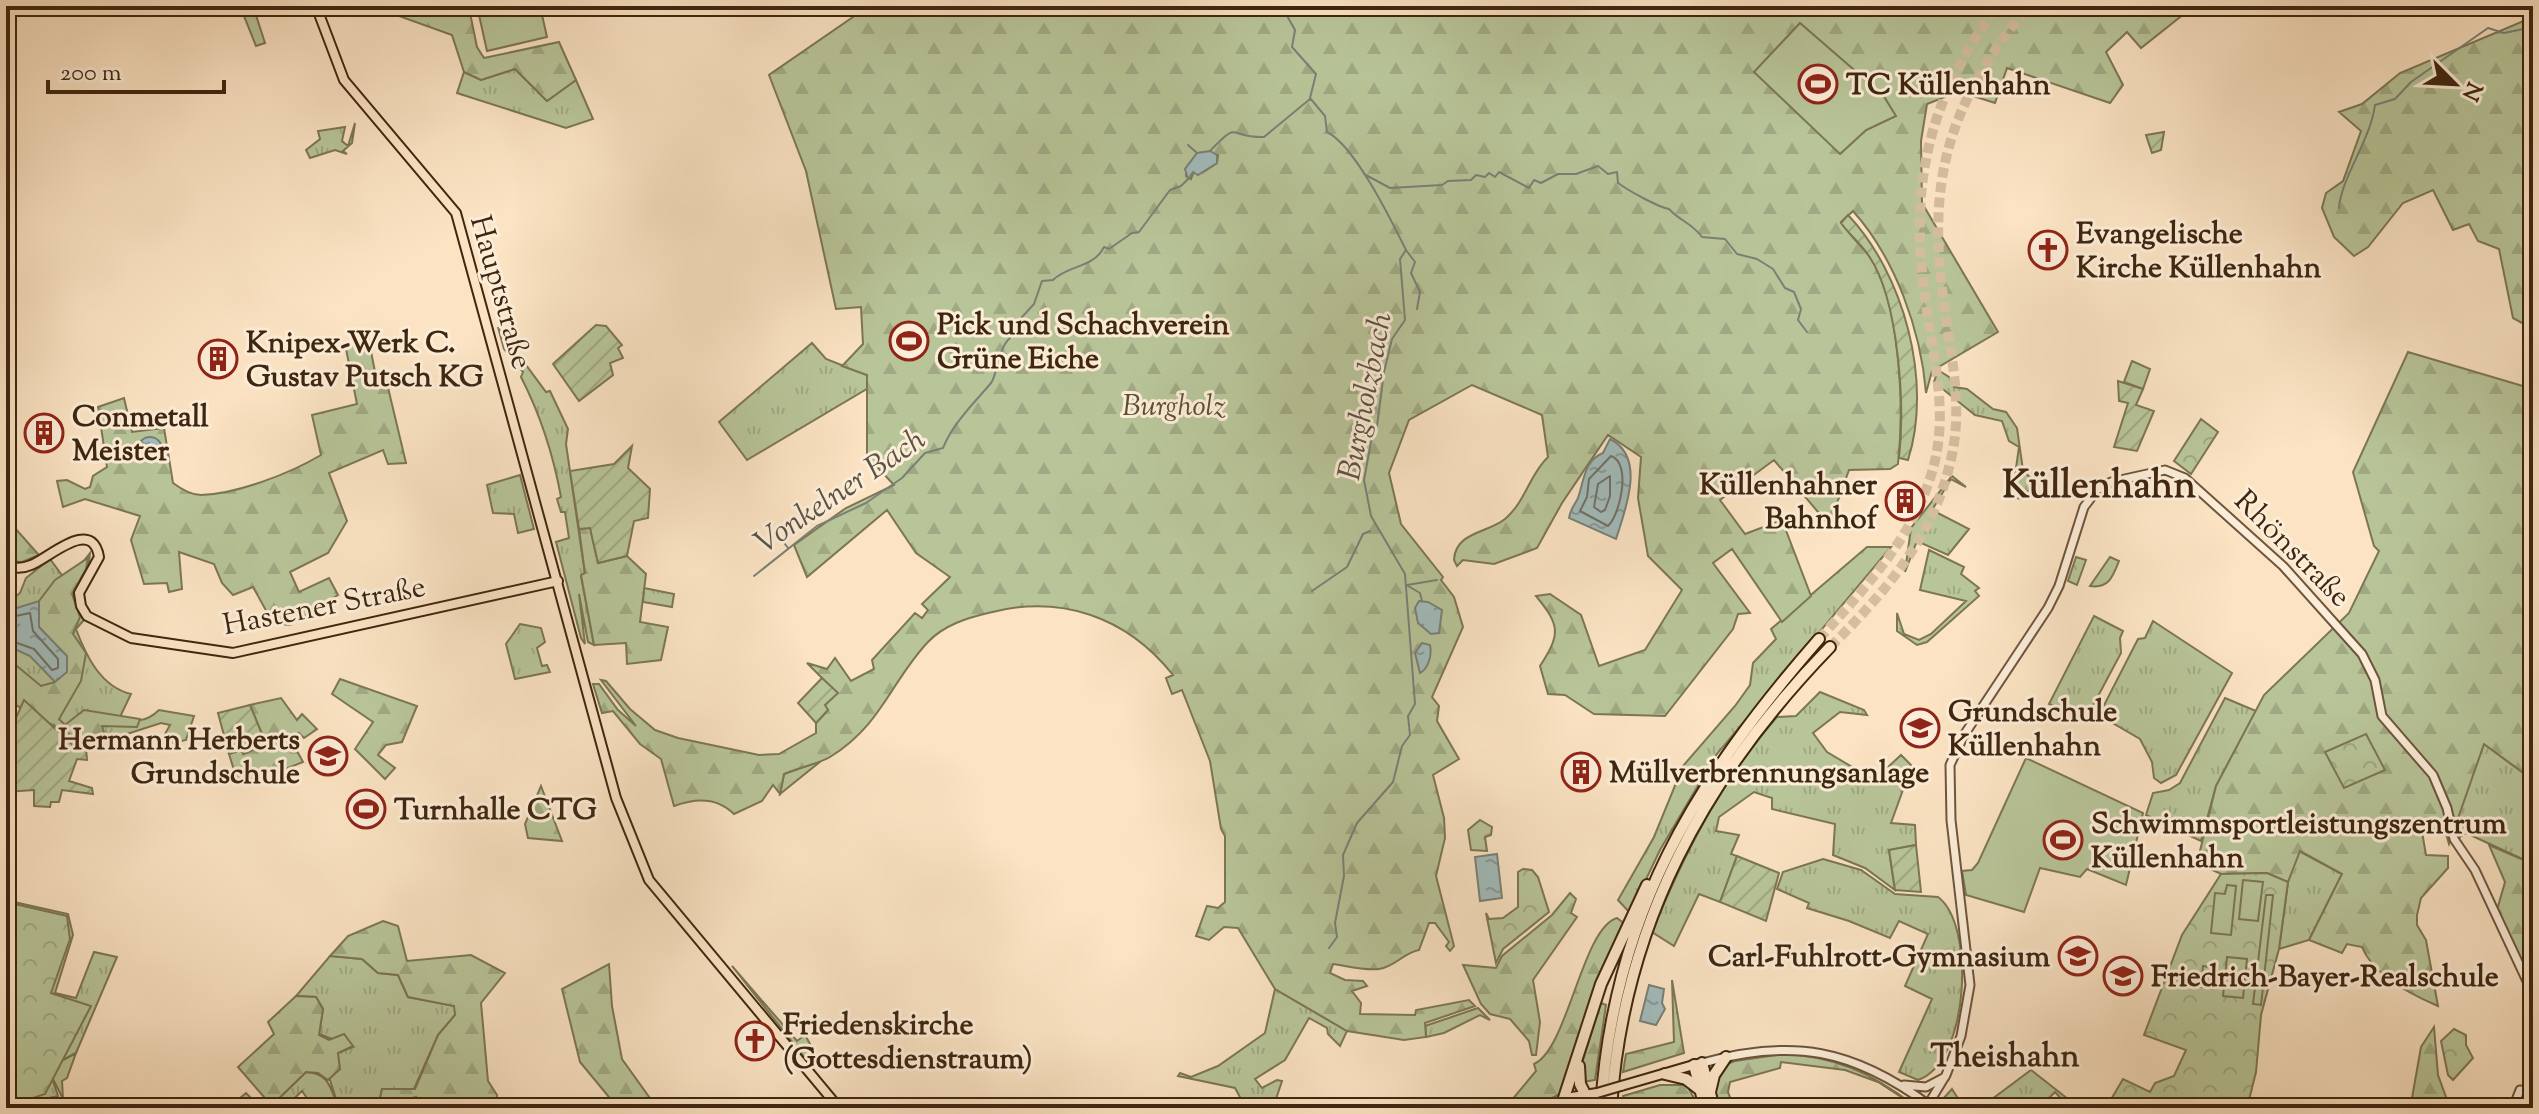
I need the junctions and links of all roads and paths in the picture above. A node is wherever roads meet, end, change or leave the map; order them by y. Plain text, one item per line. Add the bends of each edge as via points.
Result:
1 (316, 6) edge
2 (6, 566) edge
3 (558, 581) junction
4 (1819, 639) tunnel mouth
5 (1830, 647) tunnel mouth
6 (1638, 927) junction
7 (2533, 994) edge
8 (1579, 1051) junction
9 (1726, 1057) junction
10 (1698, 1064) junction
11 (1665, 1074) junction
12 (1946, 1075) junction
13 (1899, 1084) junction
14 (2533, 1092) edge
15 (1705, 1093) junction
16 (1591, 1094) junction
17 (1565, 1105) edge
18 (1612, 1105) edge
19 (1928, 1107) edge
20 (839, 1108) edge
21 (1550, 1108) edge
22 (1580, 1108) edge
23 (1601, 1108) edge
24 (1705, 1108) edge
25 (1714, 1108) edge
26 (2513, 1108) edge

1 - 3 main road, Hauptstraße via 344,80 456,213
2 - 3 main road, Hastener Straße via 21,569 65,543 87,541 99,557 79,593 87,616 131,638 233,653
3 - 20 main road, Hauptstraße via 616,798 649,880
4 - 6 highway via 1730,747 1692,807 1649,881
5 - 6 highway via 1771,710 1713,790
6 - 8 highway via 1595,997
6 - 18 highway
6 - 23 highway via 1613,1020
7 - 12 street, Rhönstraße via 2475,870 2454,839 2433,775 2379,709 2375,680 2355,646 2283,566 2185,478 2165,470 2105,485 2089,498 2048,608 1964,735 1950,765 1951,820 1970,972 1965,1020
8 - 16 highway via 1580,1084
8 - 17 highway
9 - 10 street
9 - 13 street via 1766,1049 1812,1050 1855,1062
9 - 15 highway
10 - 11 main road
10 - 15 highway
11 - 15 highway via 1686,1079
11 - 16 main road, bridge
12 - 13 street via 1926,1087
12 - 19 street
13 - 19 street
14 - 26 street via 2520,1090
15 - 24 highway
15 - 25 highway
16 - 17 main road
16 - 22 highway
17 - 21 main road

